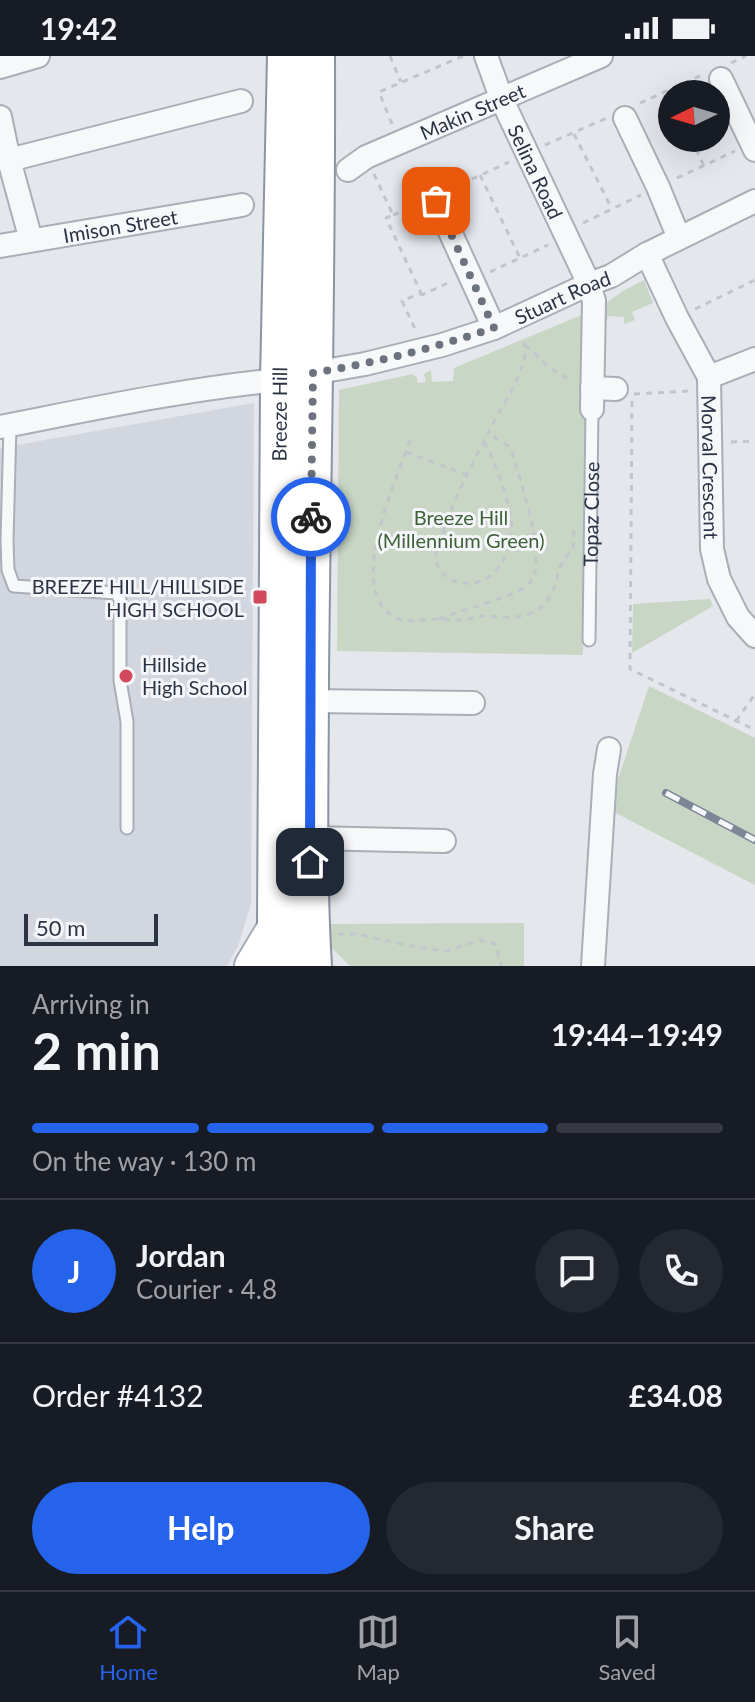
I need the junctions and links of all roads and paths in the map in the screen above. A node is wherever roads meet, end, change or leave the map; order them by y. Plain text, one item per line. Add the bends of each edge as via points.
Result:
1 (38, 56) edge
2 (286, 56) edge
3 (316, 56) edge
4 (390, 56) edge
5 (463, 56) edge
6 (486, 56) edge
7 (601, 56) edge
8 (0, 67) edge
9 (721, 79) dead end
10 (401, 82) junction
11 (502, 100) junction
12 (241, 101) dead end
13 (0, 117) edge
14 (625, 118) dead end
15 (574, 132) dead end
16 (400, 143) junction
17 (755, 150) edge
18 (698, 152) edge
19 (527, 153) junction
20 (9, 160) junction
21 (357, 163) joint
22 (704, 166) dead end
23 (480, 175) junction
24 (436, 197) junction
25 (755, 201) edge
26 (242, 205) dead end
27 (612, 209) dead end
28 (393, 215) junction
29 (567, 236) junction
30 (679, 238) junction
31 (31, 240) junction
32 (0, 246) edge
33 (647, 254) junction
34 (520, 258) junction
35 (470, 277) junction
36 (755, 280) edge
37 (589, 284) junction
38 (421, 293) junction
39 (517, 318) junction
40 (677, 318) junction
41 (494, 328) junction
42 (525, 345) junction
43 (424, 349) junction
44 (755, 359) edge
45 (296, 376) junction
46 (710, 384) junction
47 (616, 389) dead end
48 (586, 393) junction
49 (5, 426) edge
50 (488, 433) junction
51 (410, 440) dead end
52 (755, 441) edge
53 (484, 442) junction
54 (710, 443) junction
55 (406, 452) junction
56 (468, 475) junction
57 (575, 519) dead end
58 (439, 619) junction
59 (755, 636) edge
60 (589, 640) dead end
61 (755, 694) edge
62 (310, 701) junction
63 (473, 703) dead end
64 (736, 721) junction
65 (755, 730) edge
66 (609, 749) dead end
67 (127, 828) dead end
68 (309, 838) junction
69 (444, 841) dead end
70 (276, 926) junction
71 (307, 958) edge
72 (252, 966) edge
73 (500, 966) edge
74 (593, 966) edge

1 - 8 street
2 - 45 highway, Breeze Hill
3 - 45 highway, Breeze Hill via 317,169
4 - 10 path
5 - 10 path
6 - 11 street, Selina Road
7 - 11 street, Makin Street
9 - 17 street
10 - 16 path via 379,92
11 - 16 street, Makin Street
11 - 19 street, Selina Road
12 - 20 street
13 - 20 street
14 - 30 street
15 - 27 path
16 - 21 street, Makin Street
18 - 22 path
19 - 23 path
19 - 29 street, Selina Road
20 - 31 street
21 - 28 path
23 - 24 path
23 - 34 path
24 - 28 path
24 - 35 street
25 - 30 street, Stuart Road
26 - 31 street, Imison Street
28 - 38 path via 386,218
29 - 34 path
29 - 37 street, Selina Road
30 - 33 street, Stuart Road
31 - 32 street, Imison Street
33 - 37 street, Stuart Road
33 - 40 street, Morval Crescent
34 - 35 path
35 - 38 path
35 - 41 street
36 - 40 path
37 - 39 street, Stuart Road
37 - 48 street, Topaz Close via 594,301
38 - 43 path via 402,301
39 - 41 street, Stuart Road
39 - 42 path
40 - 46 street, Morval Crescent
41 - 43 street, Stuart Road
42 - 48 path
42 - 50 path via 519,375
43 - 45 street, Stuart Road
44 - 46 street
45 - 49 street, Stuart Road
45 - 62 highway, Breeze Hill
45 - 70 highway, Breeze Hill
46 - 54 street, Morval Crescent
46 - 64 path via 632,394 630,669
47 - 48 street
48 - 60 lane, Topaz Close
49 - 67 lane via 8,570 14,586 116,593 120,599
50 - 53 path
50 - 58 path via 512,452 532,530 536,571 520,590
51 - 55 path
52 - 54 path
53 - 56 path
53 - 56 path via 512,526 499,566 483,582 471,584 452,580 436,561
54 - 59 street, Morval Crescent via 712,549 719,579 738,617
55 - 56 path
55 - 58 path via 377,533 376,589 392,616
57 - 58 path via 573,549 563,560 549,599 535,611 505,619
61 - 64 path
62 - 63 street
62 - 68 highway, Breeze Hill
64 - 65 path
66 - 74 street
68 - 69 street
68 - 71 highway, Breeze Hill
70 - 71 highway, Breeze Hill
70 - 72 main road
71 - 73 path via 356,934 447,951 479,940 495,944

